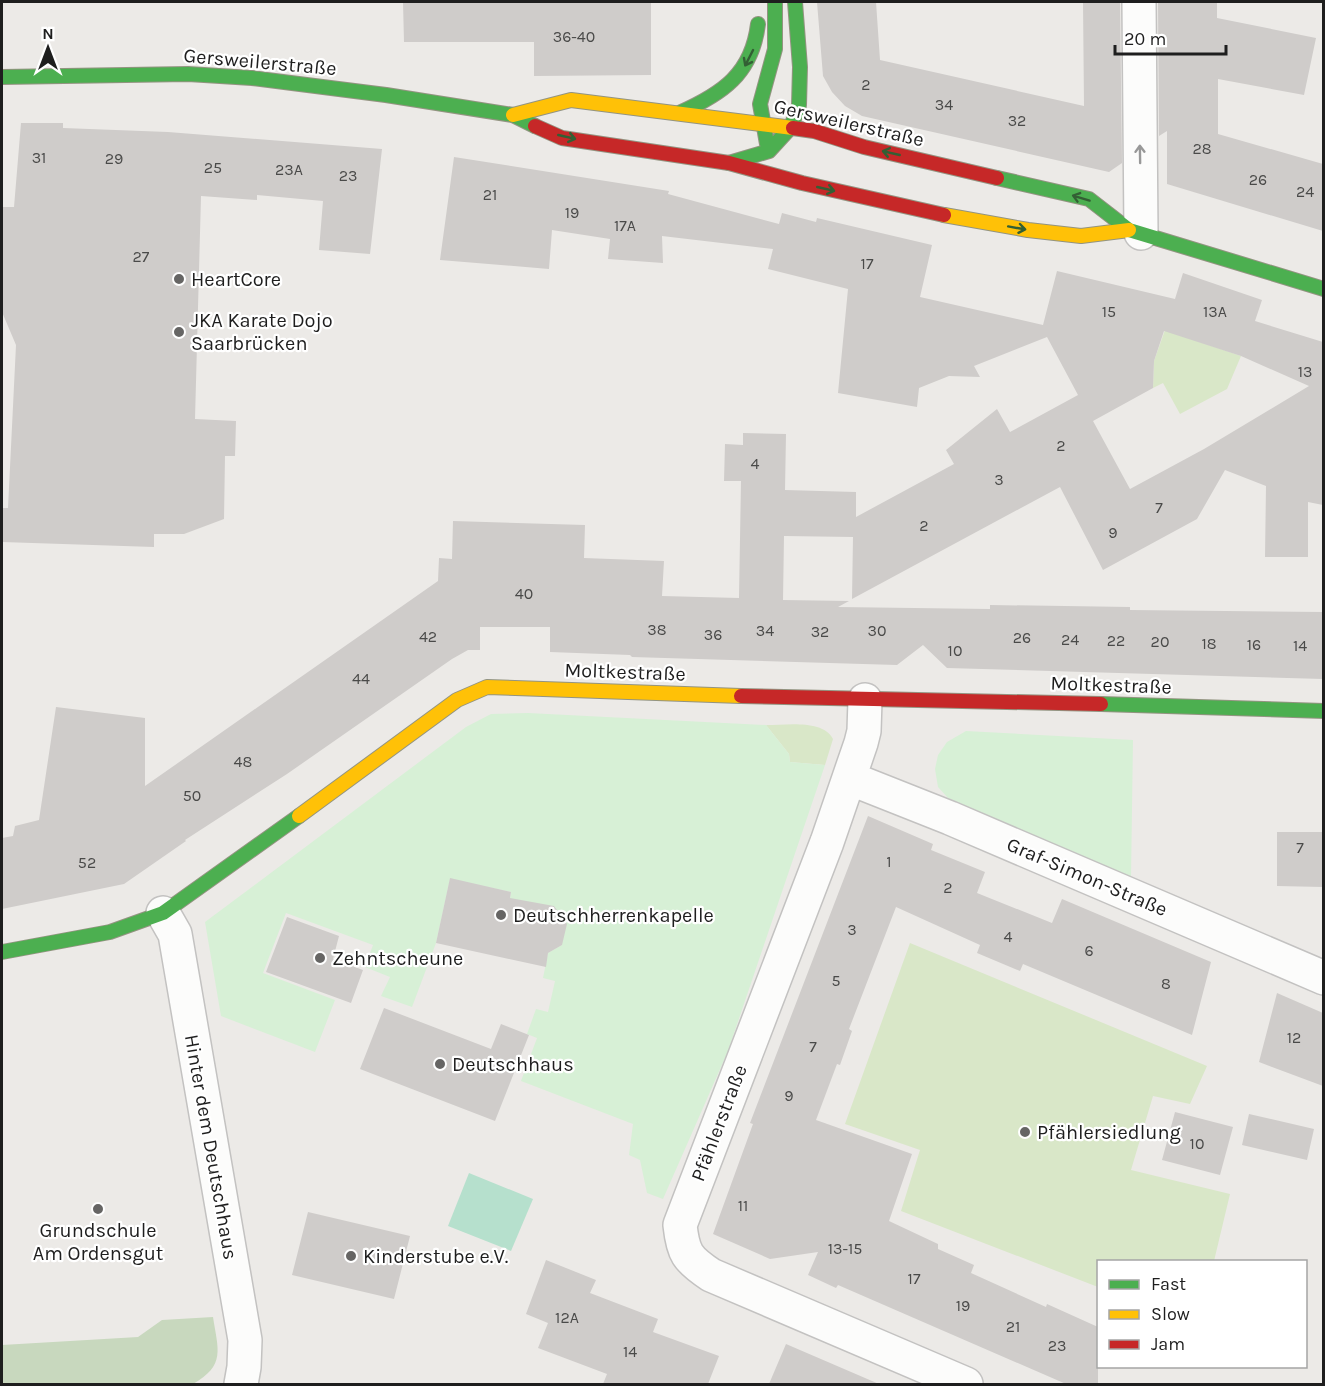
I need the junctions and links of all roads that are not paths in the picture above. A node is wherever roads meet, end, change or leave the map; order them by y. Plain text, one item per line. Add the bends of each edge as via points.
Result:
1 (775, 2) edge
2 (795, 2) edge
3 (1139, 2) edge
4 (759, 11) dead end
5 (2, 77) edge
6 (679, 113) junction
7 (513, 115) junction
8 (762, 123) junction
9 (791, 127) junction
10 (769, 151) junction
11 (729, 164) junction
12 (802, 183) junction
13 (1135, 231) junction
14 (1323, 289) edge
15 (865, 700) junction
16 (1323, 711) edge
17 (849, 778) junction
18 (163, 913) junction
19 (2, 952) edge
20 (1323, 978) edge
21 (241, 1384) edge
22 (966, 1384) edge

1 - 8 main road via 775,49 760,104
2 - 9 main road via 799,105
13 -> 3 street
4 -> 6 main road via 754,47 732,84
5 - 7 main road, Gersweilerstraße via 130,73 252,78
6 - 7 main road, Gersweilerstraße via 571,100
6 - 8 main road, Gersweilerstraße
7 -> 11 main road, Gersweilerstraße via 562,138
8 - 9 main road, Gersweilerstraße
8 - 10 main road
9 - 10 main road
13 -> 9 main road, Gersweilerstraße via 1089,199
10 - 11 main road
10 - 12 main road
11 - 12 main road, Gersweilerstraße
12 -> 13 main road, Gersweilerstraße via 1028,230 1081,236
13 - 14 main road, Gersweilerstraße
15 - 16 main road, Moltkestraße
15 - 17 street, Pfählerstraße via 864,731
15 - 18 main road, Moltkestraße via 487,687 457,700
17 - 20 street, Graf-Simon-Straße
17 - 22 street, Pfählerstraße via 680,1225 682,1244 692,1262 711,1275
18 - 19 main road, Moltkestraße via 110,932
18 - 21 street, Hinter dem Deutschhaus via 175,934 245,1340

